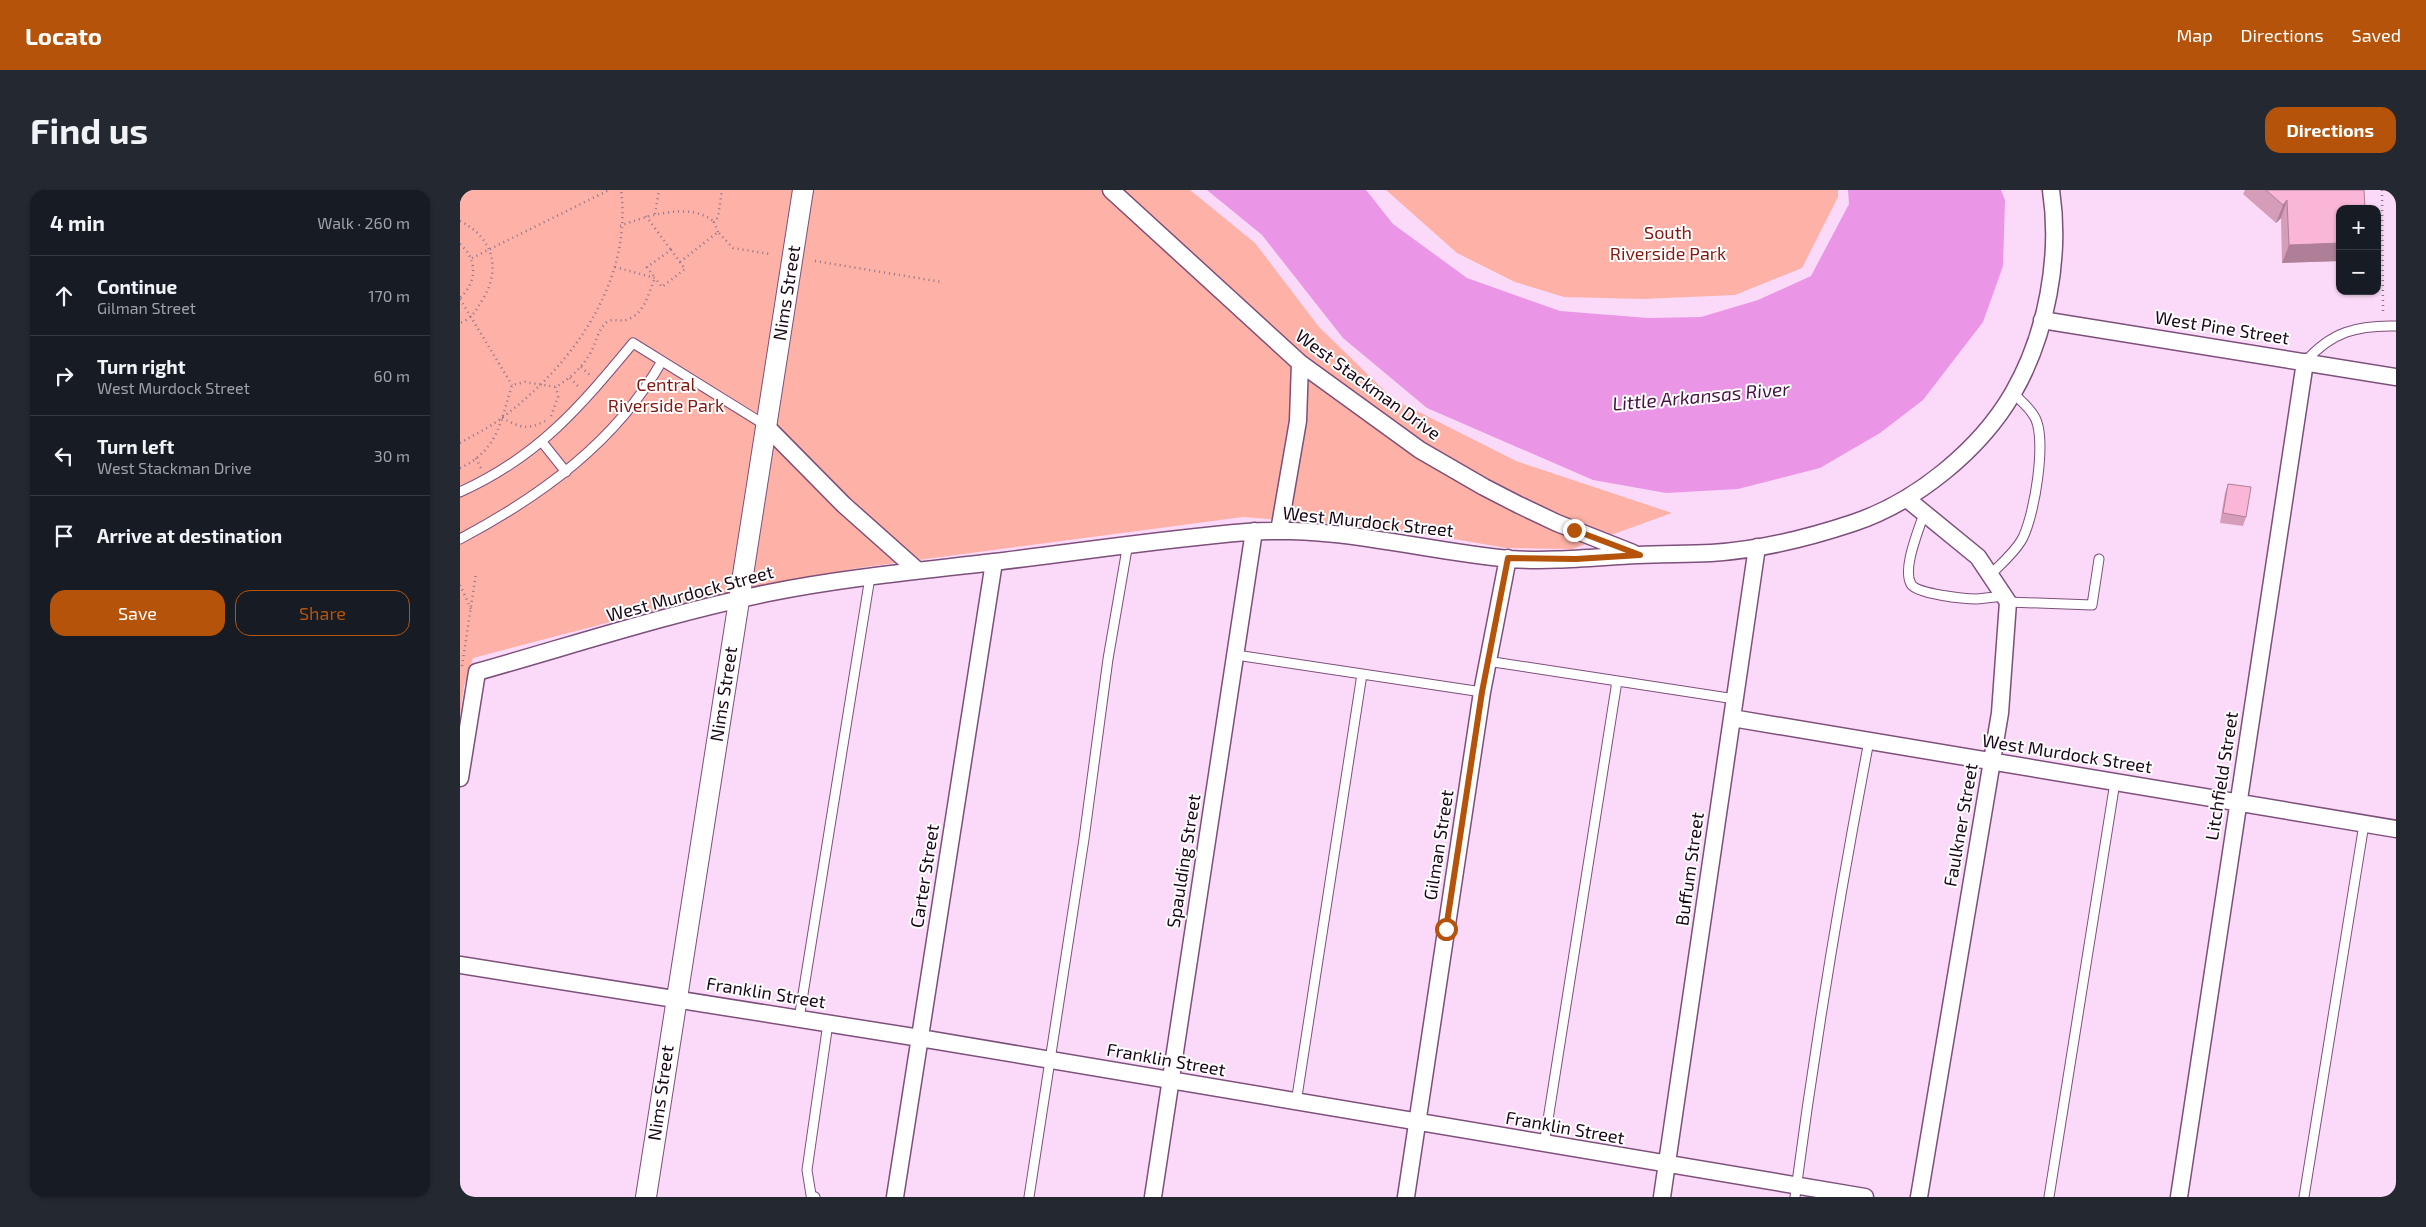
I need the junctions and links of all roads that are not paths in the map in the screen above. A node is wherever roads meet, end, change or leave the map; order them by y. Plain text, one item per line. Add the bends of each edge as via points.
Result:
1 (803, 190) edge
2 (1111, 190) edge
3 (2051, 190) edge
4 (2042, 320) junction
5 (2396, 326) edge
6 (662, 361) junction
7 (2305, 362) junction
8 (1300, 363) junction
9 (2396, 377) edge
10 (2013, 393) junction
11 (765, 425) junction
12 (542, 442) junction
13 (566, 472) junction
14 (460, 492) edge
15 (1907, 499) junction
16 (1924, 513) junction
17 (1254, 531) junction
18 (1279, 531) junction
19 (460, 539) edge
20 (1128, 543) junction
21 (1757, 547) junction
22 (1640, 555) junction
23 (1508, 558) junction
24 (2099, 559) dead end
25 (994, 562) junction
26 (917, 570) junction
27 (1990, 575) junction
28 (870, 577) junction
29 (2006, 599) junction
30 (739, 600) junction
31 (1236, 655) junction
32 (1487, 661) junction
33 (1362, 674) junction
34 (1617, 681) junction
35 (1482, 692) junction
36 (1735, 699) junction
37 (1732, 718) junction
38 (1869, 741) junction
39 (1992, 762) junction
40 (460, 778) edge
41 (2115, 782) junction
42 (2238, 803) junction
43 (2364, 824) junction
44 (2396, 829) edge
45 (460, 965) edge
46 (675, 999) junction
47 (799, 1019) junction
48 (828, 1024) junction
49 (920, 1038) junction
50 (1049, 1060) junction
51 (1171, 1081) junction
52 (1296, 1103) junction
53 (1417, 1123) junction
54 (1544, 1145) junction
55 (1667, 1165) junction
56 (1796, 1192) edge
57 (646, 1197) edge
58 (815, 1197) edge
59 (895, 1197) edge
60 (1029, 1197) edge
61 (1153, 1197) edge
62 (1406, 1197) edge
63 (1662, 1197) edge
64 (1865, 1197) edge
65 (1919, 1197) edge
66 (2049, 1197) edge
67 (2179, 1197) edge
68 (2304, 1197) edge

1 - 11 street, Nims Street
2 - 8 street, West Stackman Drive
3 - 4 street, West Murdock Street via 2055,234
4 - 7 street, West Pine Street
4 - 10 street, West Murdock Street via 2032,354
5 - 7 lane via 2355,329 2331,338
6 - 11 lane
6 - 12 lane via 633,343 577,409
6 - 13 lane via 652,378 600,441
7 - 9 street, West Pine Street
7 - 42 street, Litchfield Street
8 - 18 street via 1298,421
8 - 22 street, West Stackman Drive via 1420,450 1484,487 1557,523
10 - 15 street, West Murdock Street via 1980,436 1941,474
10 - 27 lane via 2035,417 2040,435 2040,460 2032,509 2022,540
11 - 26 street via 844,505
11 - 30 street, Nims Street
12 - 13 lane
12 - 14 lane via 492,476
13 - 19 lane via 508,513
15 - 16 street
15 - 21 street, West Murdock Street via 1858,522
16 - 27 street via 1978,557
16 - 29 lane via 1908,570 1914,588 1943,596
17 - 18 street, West Murdock Street
17 - 20 street, West Murdock Street
17 - 31 street, Spaulding Street
18 - 23 street, West Murdock Street via 1384,540
20 - 25 street, West Murdock Street
20 - 50 lane
21 - 22 street, West Murdock Street via 1714,553
21 - 36 street, Buffum Street
22 - 23 street, West Murdock Street via 1576,559
23 - 32 street, Gilman Street
24 - 29 lane via 2092,605
25 - 26 street, West Murdock Street
25 - 49 street, Carter Street
26 - 28 street, West Murdock Street
27 - 29 street
28 - 30 street, West Murdock Street
28 - 47 lane
29 - 39 street, Faulkner Street via 2000,713
30 - 40 street, West Murdock Street via 469,672
30 - 46 street, Nims Street
31 - 33 lane
31 - 51 street, Spaulding Street
32 - 34 lane
32 - 35 street, Gilman Street
33 - 35 lane
33 - 52 lane
34 - 36 lane
34 - 54 lane
35 - 53 street, Gilman Street
36 - 37 street, Buffum Street
37 - 38 street, West Murdock Street
37 - 55 street, Buffum Street
38 - 39 street, West Murdock Street
38 - 56 lane via 1847,854 1808,1095
39 - 41 street, West Murdock Street
39 - 65 street, Faulkner Street
41 - 42 street, West Murdock Street
41 - 66 lane
42 - 43 street, West Murdock Street
42 - 67 street, Litchfield Street
43 - 44 street, West Murdock Street
43 - 68 lane
45 - 46 street, Franklin Street
46 - 47 street, Franklin Street
46 - 57 street, Nims Street
47 - 48 street, Franklin Street
48 - 49 street, Franklin Street
48 - 58 lane via 807,1170 811,1194
49 - 50 street, Franklin Street
49 - 59 street, Carter Street
50 - 51 street, Franklin Street
50 - 60 lane
51 - 52 street, Franklin Street
51 - 61 street, Spaulding Street
52 - 53 street, Franklin Street
53 - 54 street, Franklin Street
53 - 62 street, Gilman Street
54 - 55 street, Franklin Street
55 - 56 street, Franklin Street
55 - 63 street, Buffum Street
56 - 64 street, Franklin Street

